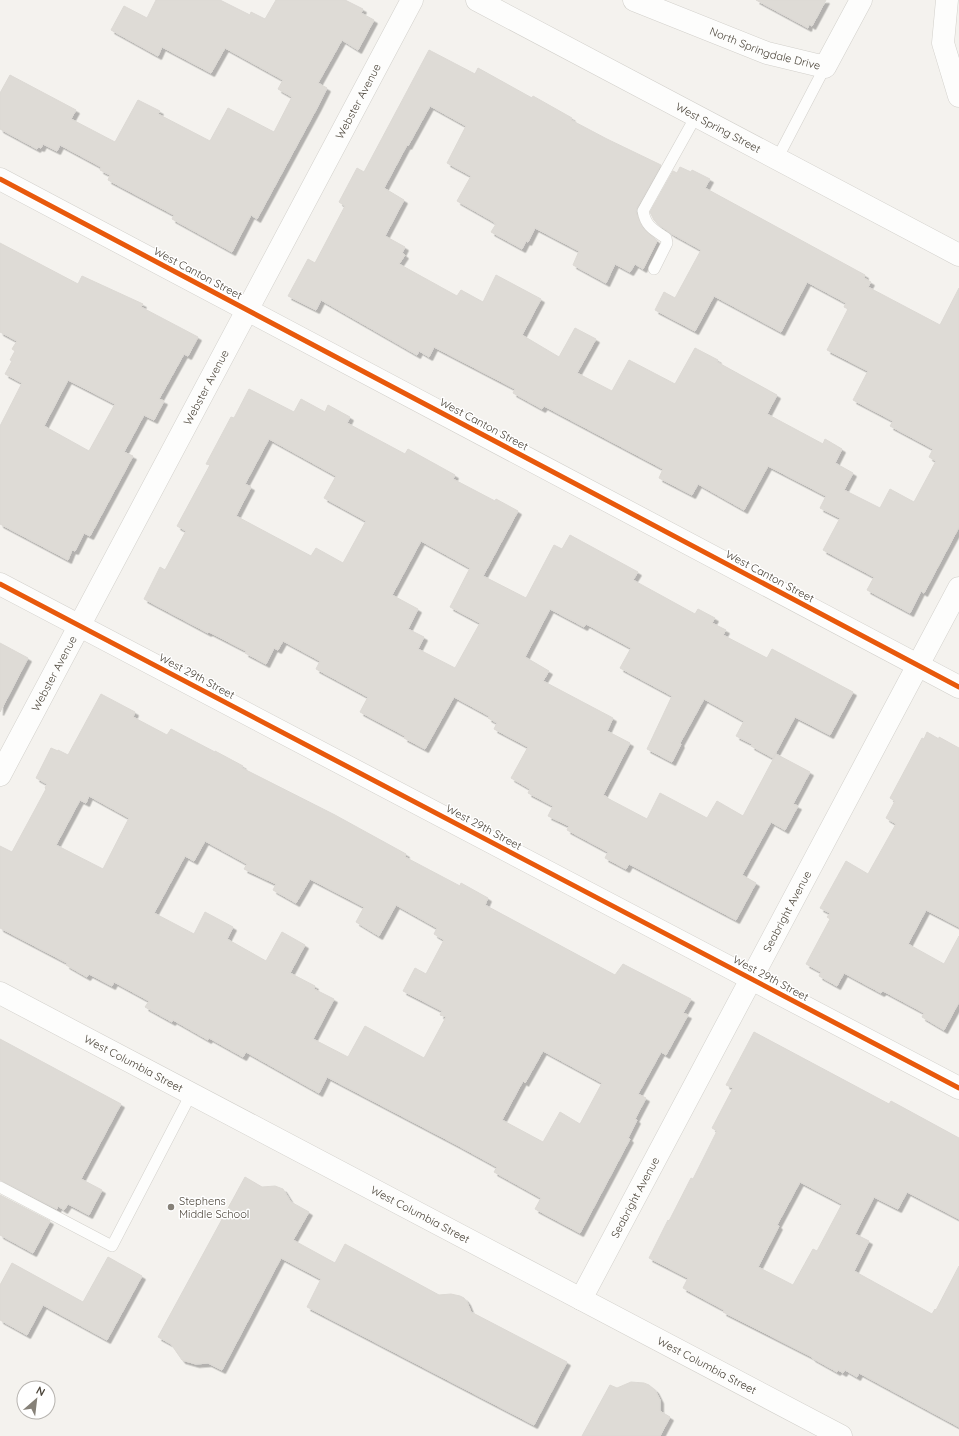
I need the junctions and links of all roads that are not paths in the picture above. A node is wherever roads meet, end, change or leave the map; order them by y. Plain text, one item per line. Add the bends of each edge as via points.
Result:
1 (412, 0) edge
2 (477, 0) edge
3 (634, 0) edge
4 (861, 0) edge
5 (947, 0) edge
6 (825, 67) junction
7 (959, 96) edge
8 (696, 116) junction
9 (777, 159) junction
10 (0, 179) edge
11 (959, 256) edge
12 (654, 269) dead end
13 (247, 310) junction
14 (0, 584) edge
15 (959, 588) edge
16 (79, 626) junction
17 (918, 665) junction
18 (959, 687) edge
19 (0, 775) edge
20 (751, 979) junction
21 (0, 993) edge
22 (959, 1088) edge
23 (191, 1094) junction
24 (0, 1187) edge
25 (581, 1299) junction
26 (841, 1436) edge

1 - 13 street, Webster Avenue
2 - 8 street, West Spring Street
3 - 6 street, North Springdale Drive via 767,53
4 - 6 street, North Springdale Drive
5 - 7 street via 943,43
6 - 9 lane
8 - 9 street, West Spring Street
8 - 12 lane via 643,211 644,220 666,238 667,243
9 - 11 street, West Spring Street
10 - 13 street, West Canton Street
13 - 16 street, Webster Avenue
13 - 17 street, West Canton Street
14 - 16 street, West 29th Street
15 - 17 street, Seabright Avenue
16 - 19 street, Webster Avenue
16 - 20 street, West 29th Street
17 - 18 street, West Canton Street
17 - 20 street, Seabright Avenue
20 - 22 street, West 29th Street
20 - 25 street, Seabright Avenue
21 - 23 street, West Columbia Street
23 - 24 lane via 112,1246
23 - 25 street, West Columbia Street
25 - 26 street, West Columbia Street

